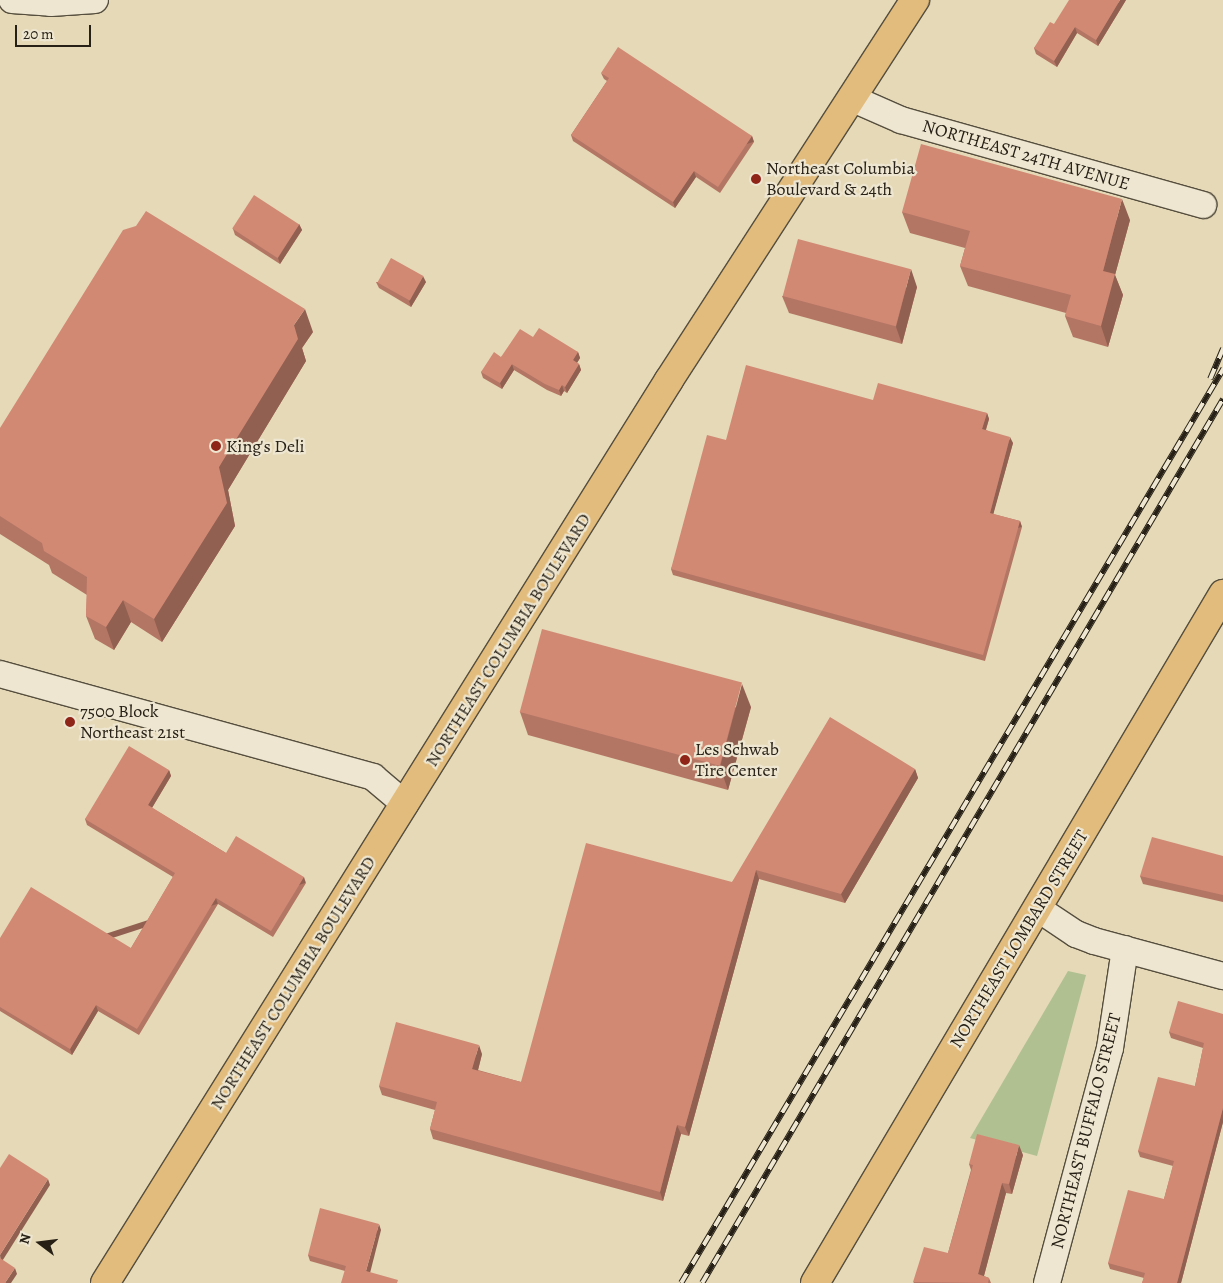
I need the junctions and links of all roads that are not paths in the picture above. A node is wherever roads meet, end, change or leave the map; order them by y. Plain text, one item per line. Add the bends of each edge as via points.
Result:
1 (12, 0) edge
2 (95, 0) edge
3 (915, 0) edge
4 (851, 98) junction
5 (1203, 205) dead end
6 (1223, 594) edge
7 (0, 674) edge
8 (405, 804) junction
9 (1037, 908) junction
10 (1125, 949) junction
11 (1223, 976) edge
12 (105, 1283) edge
13 (816, 1283) edge
14 (1047, 1283) edge

1 - 2 street via 51,3
3 - 4 main road, NORTHEAST COLUMBIA BOULEVARD
4 - 5 street, NORTHEAST 24TH AVENUE via 901,120
4 - 8 main road, NORTHEAST COLUMBIA BOULEVARD via 669,380
6 - 9 main road, NORTHEAST LOMBARD STREET
7 - 8 street via 373,777
8 - 12 main road, NORTHEAST COLUMBIA BOULEVARD
9 - 10 street via 1076,934
9 - 13 main road, NORTHEAST LOMBARD STREET
10 - 11 street
10 - 14 street, NORTHEAST BUFFALO STREET via 1110,1048

